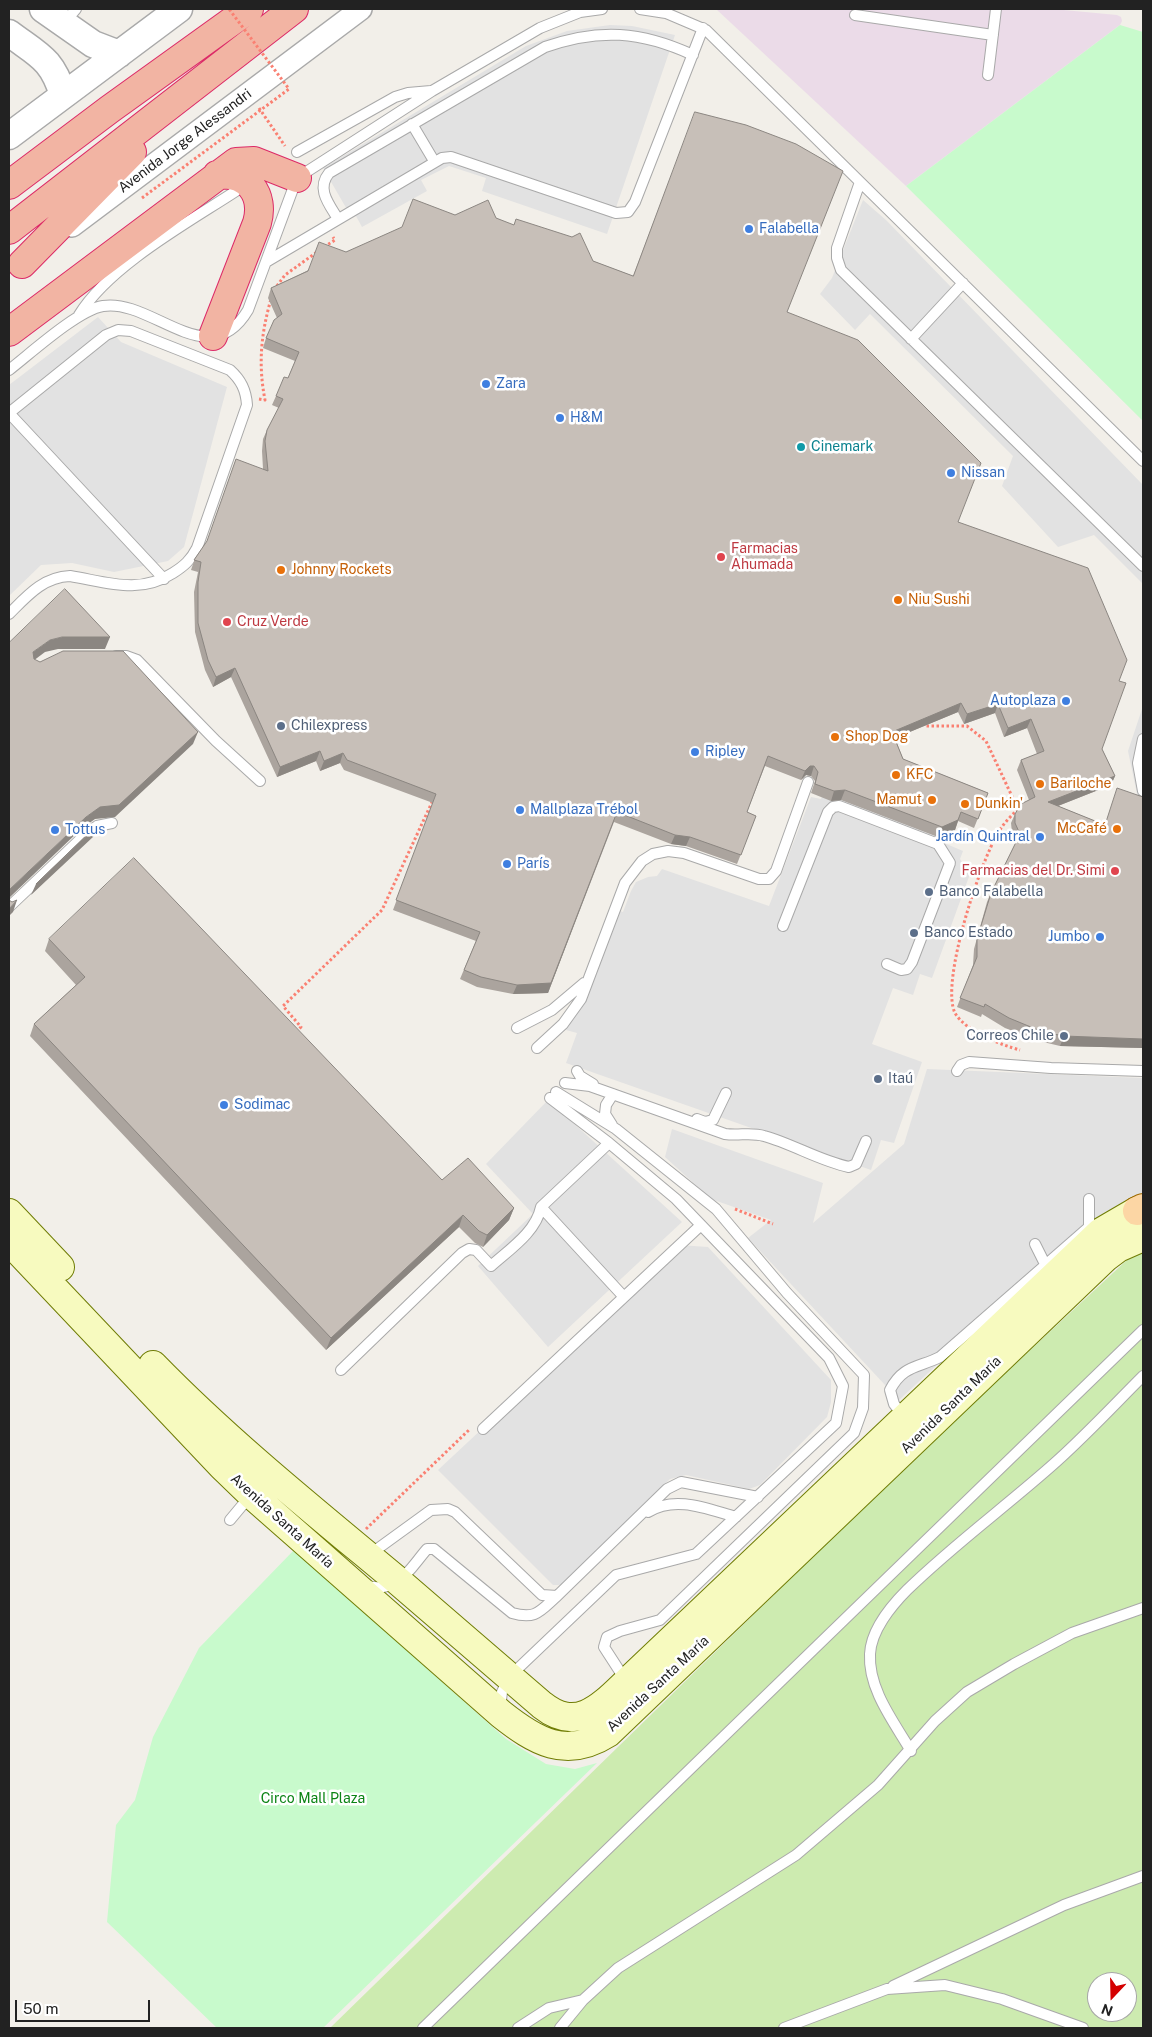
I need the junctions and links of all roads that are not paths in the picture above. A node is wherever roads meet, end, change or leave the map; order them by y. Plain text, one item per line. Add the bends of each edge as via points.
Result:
1 (179, 9) edge
2 (249, 9) edge
3 (294, 9) edge
4 (361, 9) edge
5 (602, 9) edge
6 (640, 9) edge
7 (996, 9) edge
8 (61, 14) edge
9 (855, 14) dead end
10 (703, 28) junction
11 (9, 33) edge
12 (993, 35) junction
13 (119, 54) junction
14 (693, 55) junction
15 (209, 75) junction
16 (988, 75) dead end
17 (432, 91) junction
18 (64, 95) junction
19 (110, 109) junction
20 (412, 124) junction
21 (9, 136) edge
22 (434, 161) junction
23 (297, 165) junction
24 (860, 182) junction
25 (226, 183) junction
26 (9, 185) edge
27 (9, 209) edge
28 (338, 219) junction
29 (9, 230) edge
30 (266, 262) junction
31 (15, 269) edge
32 (963, 283) junction
33 (77, 318) junction
34 (9, 332) edge
35 (213, 336) junction
36 (911, 338) junction
37 (9, 370) edge
38 (9, 413) edge
39 (1143, 461) edge
40 (1143, 566) edge
41 (164, 579) junction
42 (9, 614) edge
43 (105, 656) edge
44 (1143, 739) edge
45 (260, 780) dead end
46 (808, 782) edge
47 (1143, 791) edge
48 (112, 823) edge
49 (9, 907) edge
50 (783, 926) dead end
51 (887, 964) dead end
52 (590, 976) junction
53 (516, 1028) dead end
54 (537, 1048) dead end
55 (957, 1071) dead end
56 (1143, 1071) edge
57 (577, 1072) dead end
58 (565, 1083) dead end
59 (726, 1093) dead end
60 (613, 1094) junction
61 (616, 1130) junction
62 (866, 1141) dead end
63 (609, 1143) junction
64 (1089, 1199) dead end
65 (542, 1206) junction
66 (1141, 1210) edge
67 (9, 1212) edge
68 (702, 1225) junction
69 (1143, 1237) edge
70 (9, 1241) edge
71 (1035, 1244) dead end
72 (1045, 1264) junction
73 (624, 1297) junction
74 (1143, 1330) edge
75 (341, 1370) dead end
76 (1143, 1376) edge
77 (905, 1418) junction
78 (482, 1429) dead end
79 (260, 1485) junction
80 (758, 1497) junction
81 (736, 1517) junction
82 (230, 1520) dead end
83 (637, 1520) junction
84 (368, 1556) junction
85 (399, 1582) junction
86 (350, 1583) junction
87 (556, 1596) junction
88 (1143, 1608) edge
89 (509, 1677) junction
90 (628, 1682) junction
91 (501, 1714) junction
92 (911, 1751) junction
93 (1143, 1876) edge
94 (887, 1989) junction
95 (584, 2000) junction
96 (423, 2028) edge
97 (518, 2028) edge
98 (560, 2028) edge
99 (784, 2028) edge
100 (1083, 2028) edge

1 - 13 street
2 - 19 highway
3 - 15 highway
4 - 31 street, Avenida Jorge Alessandri
5 - 17 lane via 580,12 540,28
6 - 10 lane via 666,14
7 - 12 lane
8 - 13 street via 93,44
9 - 12 lane
10 - 14 lane
10 - 24 lane
11 - 18 street via 56,72
12 - 16 lane
13 - 18 street
14 - 20 lane via 666,43 625,34 564,40 526,55
14 - 22 lane via 628,212 616,213 451,157
15 - 29 highway
15 - 31 highway
17 - 23 lane
17 - 23 lane via 395,97
18 - 21 street
19 - 26 highway
19 - 27 highway via 67,157
20 - 22 lane
20 - 28 lane via 325,178 323,190
22 - 28 lane
23 - 25 highway via 248,160 236,162
23 - 30 lane
24 - 32 lane
24 - 36 lane via 837,248 839,264 841,270
25 - 33 lane via 92,297
25 - 34 highway
25 - 35 highway via 230,174 246,181 257,193 260,206 257,223
28 - 30 lane
30 - 35 lane via 243,318 228,331
32 - 36 lane
32 - 39 lane
33 - 35 lane via 101,306 118,306 190,334
33 - 37 lane
36 - 40 lane
38 - 41 lane
38 - 41 lane via 118,330 131,331 230,370 240,380 247,405 197,548 184,566
41 - 42 lane via 150,585 131,586 60,576 42,584
43 - 45 lane via 126,656 137,660 216,741
44 - 47 lane via 1138,763
46 - 52 lane via 776,871 769,879 759,879 684,853 668,851 653,854 642,861 625,882
48 - 49 lane via 97,826 86,834
50 - 51 lane via 828,812 839,806 932,841 950,863 912,962 907,969 901,970
52 - 53 lane via 552,1010
52 - 54 lane via 580,999 563,1024
55 - 56 lane via 969,1062
57 - 59 lane via 587,1082 705,1122 713,1120
58 - 60 lane via 590,1086
60 - 61 lane via 605,1114
60 - 62 lane via 725,1134 764,1136 849,1167 856,1164
61 - 63 lane via 553,1095
61 - 90 lane via 716,1210 787,1293 864,1375 863,1408 854,1433 660,1620 607,1637 604,1647 618,1672
63 - 65 lane
63 - 68 lane
64 - 72 lane via 1089,1227
65 - 73 lane
65 - 75 lane via 534,1226 491,1266 476,1250 469,1248
66 - 77 main road, Avenida Santa María via 1100,1232
67 - 79 main road, Avenida Santa María via 173,1386
68 - 73 lane
68 - 80 lane via 829,1358 843,1386 836,1423
69 - 91 main road, Avenida Santa María via 1106,1257 608,1733 578,1745 555,1745 530,1736
70 - 79 main road, Avenida Santa María via 222,1466
71 - 72 lane
72 - 77 lane via 940,1357 909,1368 896,1378 890,1390 894,1404
73 - 78 lane
74 - 96 lane
76 - 92 lane via 1058,1461 907,1590 882,1622 870,1654 871,1671 881,1699
77 - 90 main road, Avenida Santa María
79 - 82 lane
79 - 84 main road, Avenida Santa María
79 - 86 main road, Avenida Santa María
80 - 81 lane
80 - 83 lane via 681,1482 667,1489
81 - 83 lane via 689,1504 668,1503
81 - 89 lane via 696,1554 616,1575
83 - 87 lane
84 - 85 main road, Avenida Santa María
84 - 87 lane via 431,1510 448,1509 455,1512 542,1595
85 - 86 lane via 381,1588
85 - 87 lane via 427,1549 434,1549 512,1613 527,1617 538,1613
85 - 89 main road, Avenida Santa María
86 - 91 main road, Avenida Santa María
88 - 92 lane via 1072,1633 967,1692 935,1721
89 - 90 main road, Avenida Santa María via 548,1711 573,1717 584,1716 601,1706
89 - 91 lane via 502,1692
92 - 95 lane via 878,1785 796,1855 618,1968
93 - 94 lane via 1064,1906
94 - 99 lane
94 - 100 lane via 945,1985 1002,1999
95 - 97 lane via 549,2008
95 - 98 lane

